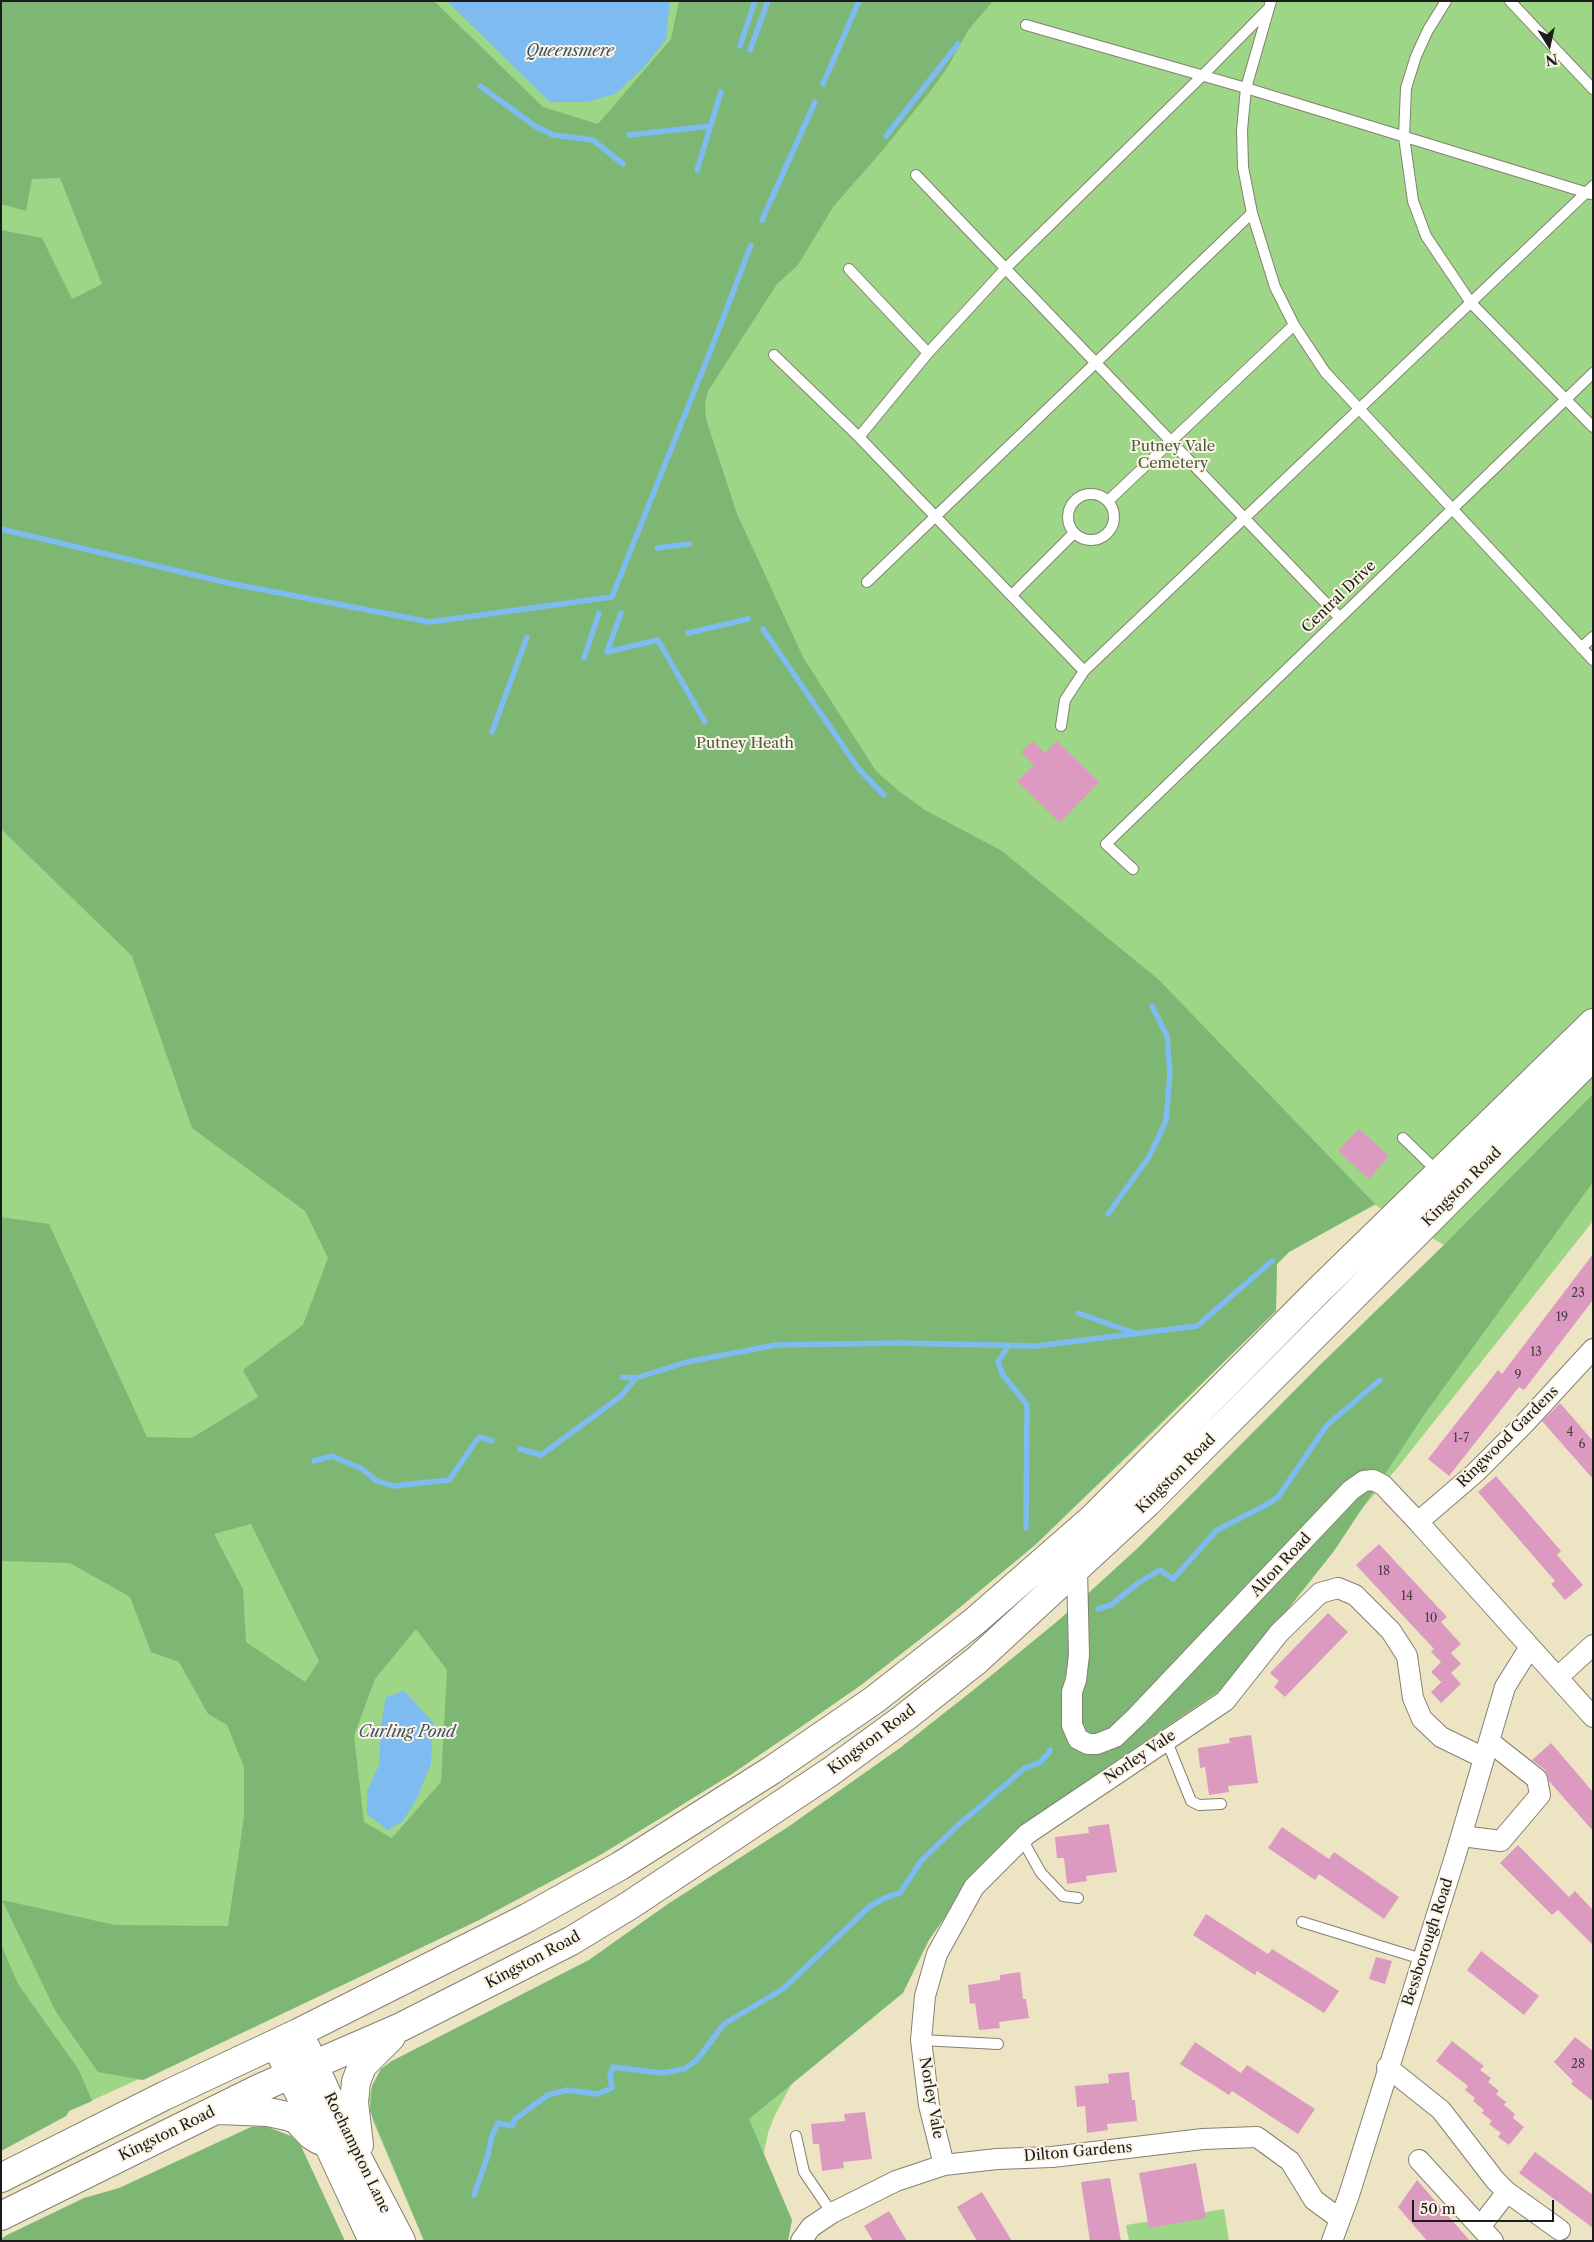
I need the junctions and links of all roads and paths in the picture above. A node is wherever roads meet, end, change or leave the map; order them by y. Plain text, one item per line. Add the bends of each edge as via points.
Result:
1 (1446, 1) edge
2 (1510, 1) edge
3 (1269, 5) edge
4 (1026, 25) dead end
5 (1203, 76) junction
6 (1246, 88) junction
7 (1593, 89) edge
8 (1404, 137) junction
9 (916, 175) dead end
10 (1590, 191) edge
11 (1252, 213) junction
12 (849, 269) dead end
13 (1005, 269) junction
14 (1471, 303) junction
15 (1294, 325) junction
16 (928, 353) junction
17 (774, 355) dead end
18 (1096, 363) junction
19 (1593, 373) edge
20 (1565, 399) junction
21 (1360, 409) junction
22 (1593, 427) edge
23 (859, 437) junction
24 (1171, 441) junction
25 (1108, 501) junction
26 (1451, 508) junction
27 (936, 516) junction
28 (1246, 518) junction
29 (1074, 533) junction
30 (867, 582) dead end
31 (1012, 595) junction
32 (1340, 618) junction
33 (1593, 637) edge
34 (1581, 648) junction
35 (1593, 660) edge
36 (1084, 671) junction
37 (1061, 726) dead end
38 (1133, 869) dead end
39 (1593, 1023) edge
40 (1593, 1056) edge
41 (1402, 1138) dead end
42 (1438, 1173) junction
43 (1593, 1349) edge
44 (1418, 1522) junction
45 (1077, 1569) junction
46 (1593, 1645) edge
47 (1530, 1647) junction
48 (1558, 1677) junction
49 (1593, 1717) edge
50 (1166, 1739) junction
51 (1487, 1750) junction
52 (1221, 1804) dead end
53 (1462, 1836) junction
54 (1022, 1839) junction
55 (1078, 1898) dead end
56 (1302, 1922) dead end
57 (1422, 1959) junction
58 (401, 2027) junction
59 (287, 2038) junction
60 (921, 2040) junction
61 (998, 2044) dead end
62 (1387, 2067) junction
63 (302, 2070) junction
64 (216, 2110) junction
65 (796, 2136) dead end
66 (329, 2146) junction
67 (1419, 2160) dead end
68 (944, 2165) junction
69 (362, 2166) junction
70 (1, 2178) edge
71 (1507, 2192) junction
72 (832, 2213) junction
73 (1, 2216) edge
74 (1340, 2219) junction
75 (1560, 2230) dead end
76 (1486, 2234) edge
77 (373, 2241) edge
78 (401, 2241) edge
79 (801, 2241) edge
80 (1332, 2241) edge

1 - 8 lane via 1416,56 1406,88
2 - 7 lane
3 - 5 lane
3 - 6 lane
4 - 5 lane
5 - 6 lane
5 - 13 lane
6 - 8 lane
6 - 11 lane via 1243,167
8 - 10 lane
8 - 14 lane via 1412,201 1426,236
9 - 13 lane
10 - 14 lane
11 - 15 lane via 1276,287
11 - 18 lane
12 - 16 lane
13 - 16 lane
13 - 18 lane
14 - 20 lane
14 - 21 lane
15 - 21 lane via 1325,372
15 - 24 lane
16 - 23 lane
17 - 23 lane
18 - 24 lane
18 - 27 lane
19 - 20 lane, Central Drive
20 - 22 lane
20 - 26 lane, Central Drive
21 - 26 lane
21 - 28 lane
23 - 27 lane
24 - 25 lane
24 - 28 lane
25 - 29 lane via 1114,519 1108,532 1088,540
25 - 29 lane via 1092,494 1078,498 1068,510
26 - 32 lane, Central Drive
26 - 34 lane
27 - 30 lane
27 - 31 lane
28 - 32 lane
28 - 36 lane
29 - 31 lane
31 - 36 lane
32 - 38 lane, Central Drive via 1106,844
33 - 34 lane
34 - 35 lane
36 - 37 lane via 1065,700
39 - 42 highway, Kingston Road
40 - 45 highway, Kingston Road via 1147,1503
41 - 42 lane
42 - 59 highway, Kingston Road via 1093,1518 975,1622 874,1700 772,1770 620,1866 528,1918
43 - 44 street, Ringwood Gardens via 1475,1473
44 - 45 street, Alton Road via 1383,1485 1373,1480 1364,1481 1351,1490 1138,1716 1115,1737 1097,1744 1078,1739 1072,1725 1072,1692 1079,1655
44 - 47 street, Alton Road
45 - 58 highway, Kingston Road via 976,1660 830,1772 571,1941
46 - 48 street
47 - 48 street, Alton Road
47 - 51 street, Bessborough Road via 1505,1687
48 - 49 street, Alton Road
50 - 51 street, Norley Vale via 1225,1701 1278,1633 1320,1593 1338,1588 1355,1595 1391,1631 1407,1656 1413,1698 1422,1719 1442,1737
50 - 52 lane via 1191,1801 1199,1806
50 - 54 street, Norley Vale
51 - 53 street, Bessborough Road
51 - 53 street, Norley Vale via 1537,1780 1540,1795 1501,1842
53 - 57 street, Bessborough Road
54 - 55 lane via 1041,1873 1063,1896
54 - 60 street, Norley Vale via 974,1887 937,1954 926,1996
56 - 57 lane
57 - 62 street, Bessborough Road
58 - 63 highway, Kingston Road
58 - 69 highway via 362,2066 356,2082 355,2123
59 - 63 highway
59 - 70 highway, Kingston Road
60 - 61 lane
60 - 68 street, Norley Vale via 929,2105
62 - 71 street via 1441,2110
62 - 74 street, Bessborough Road
63 - 64 highway, Kingston Road
63 - 66 highway, Roehampton Lane
63 - 69 highway, Roehampton Lane via 345,2134
64 - 66 highway via 287,2116 296,2119 311,2135
64 - 73 highway, Kingston Road
65 - 72 lane via 804,2172
66 - 77 highway, Roehampton Lane
67 - 76 street
68 - 72 street, Dilton Gardens via 896,2181
68 - 74 street, Dilton Gardens via 997,2158 1062,2156 1203,2139 1257,2137 1290,2161 1314,2200
69 - 78 highway, Roehampton Lane
71 - 75 street
71 - 76 street
72 - 79 street, Dilton Gardens via 811,2227
74 - 80 street, Bessborough Road

